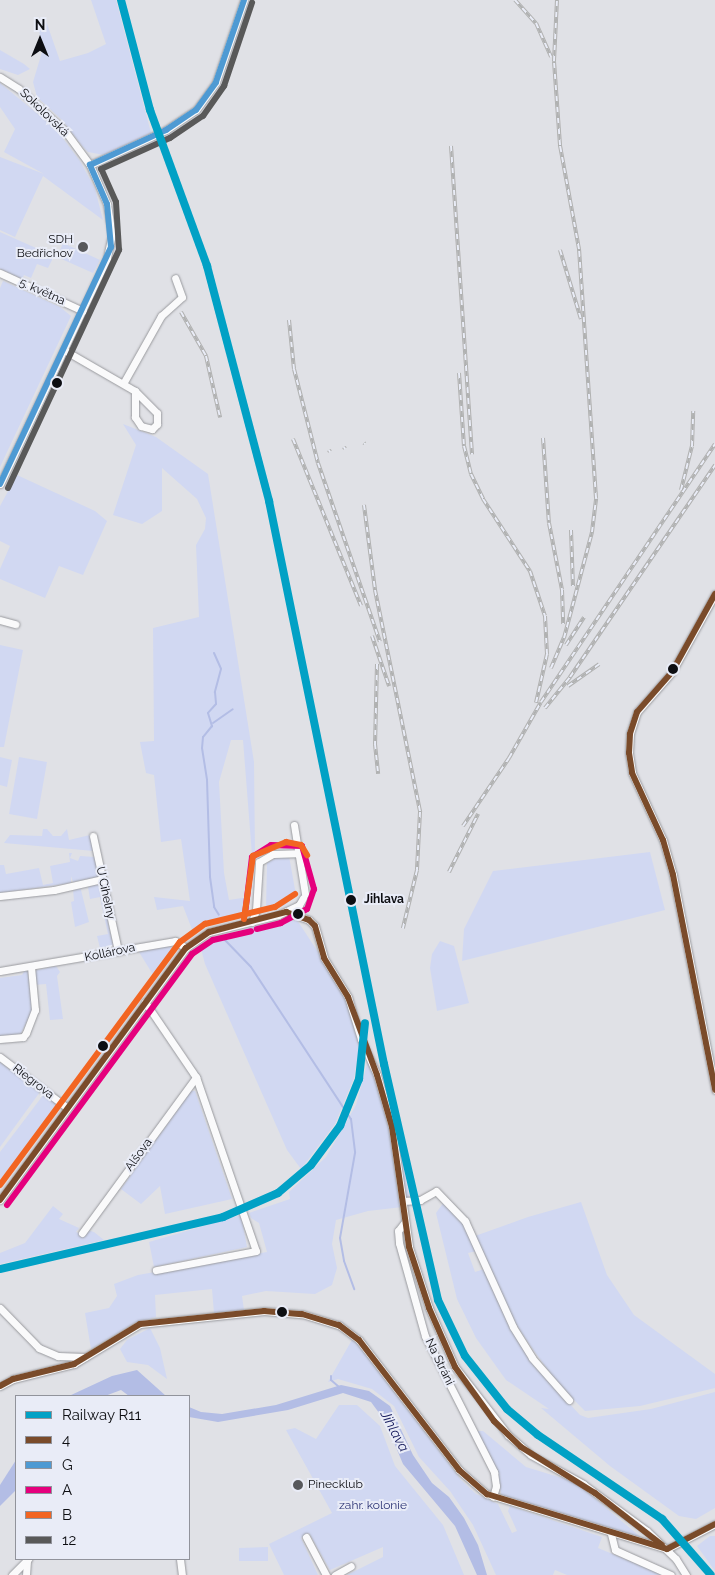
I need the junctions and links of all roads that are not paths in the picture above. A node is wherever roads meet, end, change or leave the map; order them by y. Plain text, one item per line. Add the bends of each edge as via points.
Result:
1 (244, 0) edge
2 (0, 77) edge
3 (90, 165) junction
4 (0, 275) edge
5 (175, 278) dead end
6 (83, 310) junction
7 (64, 350) junction
8 (124, 382) junction
9 (135, 391) junction
10 (0, 484) edge
11 (715, 594) edge
12 (0, 620) edge
13 (15, 624) dead end
14 (294, 825) dead end
15 (93, 836) dead end
16 (297, 853) junction
17 (102, 880) junction
18 (0, 896) edge
19 (286, 912) junction
20 (252, 922) junction
21 (186, 948) junction
22 (118, 951) junction
23 (31, 967) junction
24 (0, 971) edge
25 (145, 1002) junction
26 (0, 1039) edge
27 (0, 1057) edge
28 (196, 1077) junction
29 (715, 1090) edge
30 (66, 1107) junction
31 (0, 1200) edge
32 (403, 1201) junction
33 (405, 1222) junction
34 (82, 1233) dead end
35 (156, 1270) dead end
36 (0, 1308) edge
37 (88, 1358) junction
38 (0, 1386) edge
39 (569, 1400) dead end
40 (493, 1497) junction
41 (715, 1524) edge
42 (611, 1534) junction
43 (306, 1537) dead end
44 (667, 1550) junction
45 (26, 1560) edge
46 (27, 1560) edge
47 (180, 1560) edge
48 (351, 1566) dead end
49 (12, 1575) edge
50 (26, 1575) edge
51 (182, 1575) edge
52 (326, 1575) edge
53 (335, 1575) edge
54 (671, 1575) edge
55 (686, 1575) edge

1 - 3 street via 216,82 185,120
2 - 3 street, Sokolovská via 19,89 65,131
3 - 6 street, Sokolovská via 107,204 112,242
4 - 6 street, 5. května
5 - 8 street via 182,298 162,316
6 - 7 street, Sokolovská
7 - 8 street
7 - 10 street, Sokolovská
8 - 9 street
9 - 9 street via 137,421 146,429 154,428 158,418 156,410
11 - 29 street via 672,672 637,712 630,734 629,753 632,773 663,840 673,875
12 - 13 street
14 - 16 street
15 - 17 street, U Cihelny
16 - 19 street via 304,896 299,905
16 - 20 street via 273,854 259,862 256,910
17 - 18 street
17 - 22 street, U Cihelny
19 - 20 street
19 - 32 street via 312,922 324,958 348,997 387,1109
20 - 21 street via 209,932
21 - 22 street, Kollárova via 176,940
21 - 25 street
22 - 23 street, Kollárova
23 - 24 street, Kollárova
23 - 26 street via 35,1010 22,1037
25 - 28 street
25 - 30 street
27 - 30 street, Riegrova
28 - 34 street, Alšova
28 - 35 street via 256,1251
30 - 31 street
32 - 33 street
32 - 39 street via 420,1200 436,1191 466,1221 518,1335 532,1358
33 - 40 street, Na Stráni via 398,1231 399,1243 425,1336 494,1472
33 - 44 street via 413,1260 439,1334 455,1367 494,1421 531,1455 595,1492
36 - 37 street via 47,1352
37 - 38 street via 13,1378
37 - 40 street via 127,1330 153,1322 264,1311 321,1319 343,1327 359,1340 459,1470 472,1484
40 - 42 street
41 - 44 street
42 - 44 street
42 - 54 street via 615,1550
43 - 52 street
44 - 55 street
45 - 49 street
46 - 50 street
47 - 51 street
48 - 53 street

